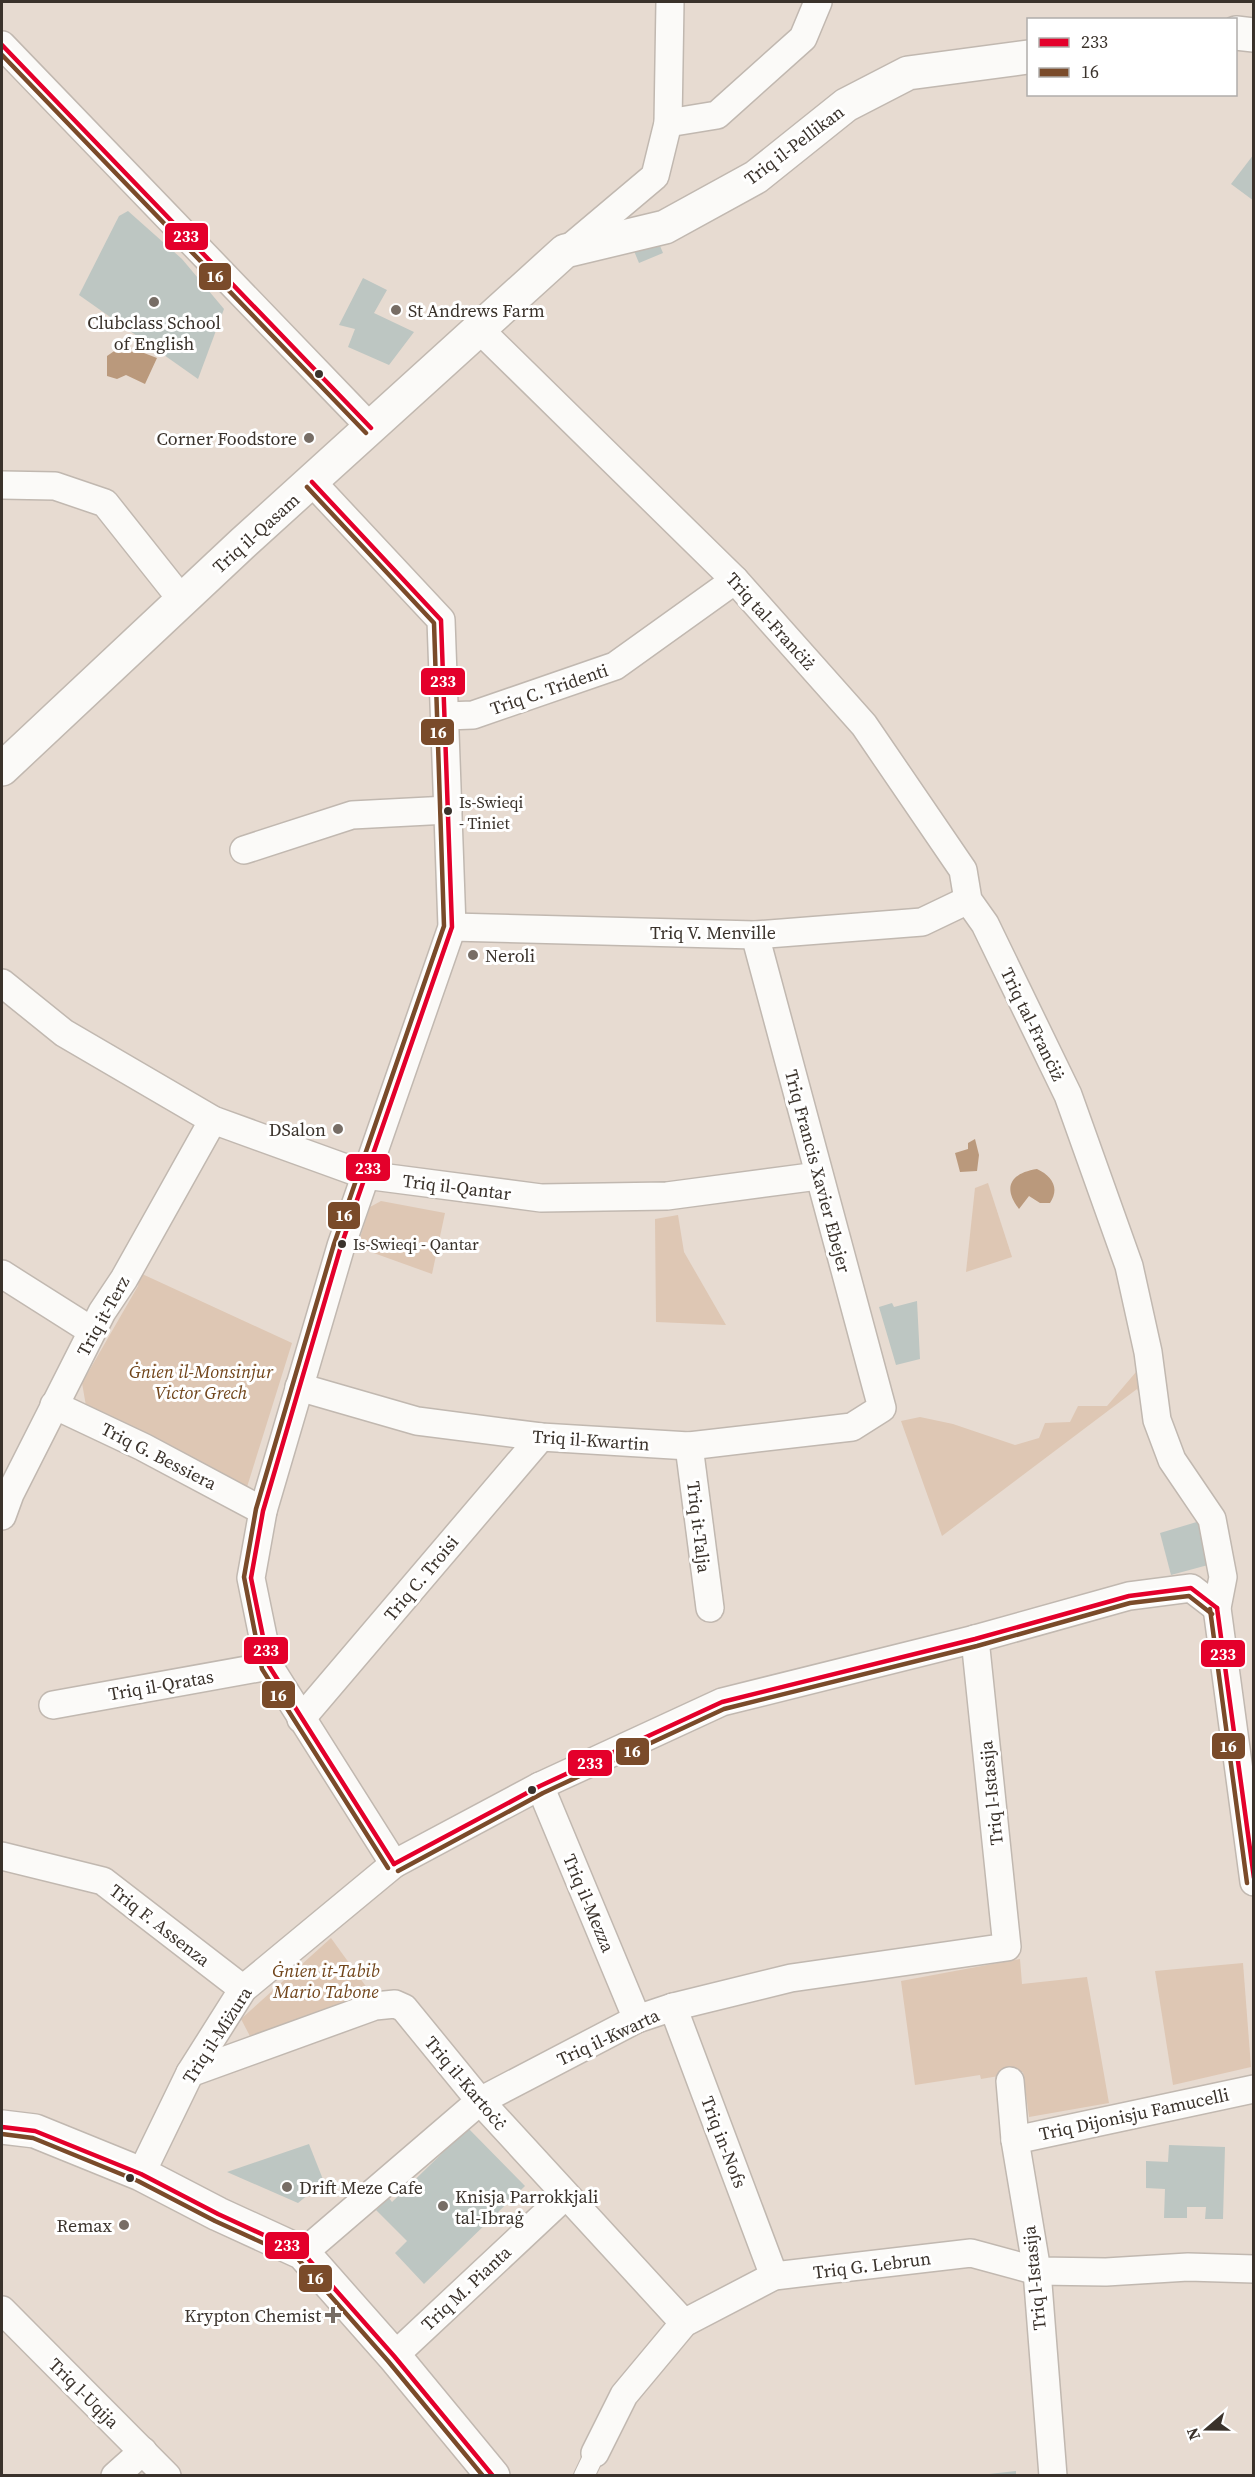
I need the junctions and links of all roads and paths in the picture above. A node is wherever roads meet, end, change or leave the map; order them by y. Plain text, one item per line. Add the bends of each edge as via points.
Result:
1 (670, 2) edge
2 (818, 2) edge
3 (1237, 33) edge
4 (1254, 35) edge
5 (2, 45) edge
6 (1027, 57) edge
7 (668, 123) junction
8 (565, 252) junction
9 (480, 330) junction
10 (371, 428) junction
11 (312, 482) junction
12 (2, 485) edge
13 (735, 580) junction
14 (182, 600) junction
15 (446, 716) junction
16 (2, 769) edge
17 (448, 810) junction
18 (244, 850) dead end
19 (968, 900) junction
20 (452, 927) junction
21 (755, 935) junction
22 (2, 983) edge
23 (213, 1120) junction
24 (364, 1175) junction
25 (818, 1176) junction
26 (2, 1274) edge
27 (92, 1331) junction
28 (299, 1387) junction
29 (54, 1405) junction
30 (882, 1408) joint
31 (541, 1437) junction
32 (689, 1446) junction
33 (263, 1510) junction
34 (2, 1516) edge
35 (710, 1608) dead end
36 (1217, 1608) junction
37 (975, 1639) junction
38 (269, 1666) junction
39 (53, 1705) dead end
40 (300, 1719) junction
41 (540, 1786) junction
42 (2, 1856) edge
43 (394, 1864) junction
44 (1254, 1882) edge
45 (1007, 1947) joint
46 (243, 1989) junction
47 (673, 2007) junction
48 (637, 2019) junction
49 (190, 2073) junction
50 (1010, 2081) dead end
51 (1254, 2089) edge
52 (480, 2101) junction
53 (2, 2127) edge
54 (1016, 2140) junction
55 (141, 2174) junction
56 (565, 2196) junction
57 (303, 2253) junction
58 (1254, 2269) edge
59 (1037, 2271) junction
60 (774, 2276) junction
61 (2, 2310) edge
62 (684, 2323) junction
63 (394, 2356) junction
64 (143, 2451) junction
65 (589, 2464) edge
66 (115, 2475) edge
67 (167, 2475) edge
68 (493, 2475) edge
69 (1053, 2475) edge

1 - 7 street
2 - 7 street via 803,38 717,115
3 - 4 street
5 - 10 street
6 - 8 street, Triq il-Pellikan via 908,73 846,105 756,177 665,227
7 - 8 street via 655,176
8 - 9 street, Triq il-Qasam
9 - 10 street, Triq il-Qasam
9 - 13 street, Triq tal-Franċiż
10 - 11 street, Triq il-Qasam
11 - 14 street, Triq il-Qasam
11 - 15 street via 441,620
12 - 14 street via 55,486 105,503
13 - 15 street, Triq C. Tridenti via 615,666 473,715
13 - 19 street, Triq tal-Franċiż via 864,725 963,870
14 - 16 street, Triq il-Qasam
15 - 17 street
17 - 18 street via 352,815
17 - 20 street
19 - 21 street, Triq V. Menville via 922,922
19 - 36 street, Triq tal-Franċiż via 985,924 1068,1095 1129,1266 1148,1352 1157,1420 1172,1460 1212,1519 1223,1577
20 - 21 street, Triq V. Menville
20 - 24 street
21 - 25 street, Triq Francis Xavier Ebejer
22 - 23 street, Triq il-Qantar via 64,1033
23 - 24 street, Triq il-Qantar
23 - 27 street, Triq it-Terz
24 - 25 street, Triq il-Qantar via 542,1198 667,1196
24 - 28 street
25 - 30 street, Triq Francis Xavier Ebejer
26 - 27 street
27 - 29 street, Triq it-Terz
28 - 31 street, Triq il-Kwartin via 417,1421
28 - 33 street
29 - 33 street, Triq G. Bessiera
29 - 34 street, Triq it-Terz
30 - 32 street, Triq il-Kwartin via 852,1427
31 - 32 street, Triq il-Kwartin
31 - 40 street, Triq C. Troisi
32 - 35 street, Triq it-Talja
33 - 38 street via 251,1578
36 - 37 street, Triq il-Miżura via 1191,1588 1130,1596
36 - 44 street, Triq tal-Franċiż
37 - 41 street, Triq il-Miżura via 722,1702
37 - 45 street, Triq l-Istasija
38 - 39 street, Triq il-Qratas
38 - 40 street
40 - 43 street
41 - 43 street, Triq il-Miżura
41 - 48 street, Triq il-Mezza
42 - 46 street, Triq F. Assenza via 103,1881
43 - 46 street, Triq il-Miżura
45 - 47 street, Triq il-Kwarta via 791,1978
46 - 49 street, Triq il-Miżura
47 - 48 street, Triq il-Kwarta
47 - 60 street, Triq in-Nofs
48 - 52 street, Triq il-Kwarta
49 - 52 street, Triq il-Kartoċċ via 375,2006 395,2004 404,2008
49 - 55 street, Triq il-Miżura
50 - 54 street, Triq l-Istasija
51 - 54 street, Triq Dijonisju Famucelli
52 - 56 street, Triq il-Kartoċċ
52 - 57 street, Triq il-Kwarta
53 - 55 street via 36,2131
54 - 59 street, Triq l-Istasija
55 - 57 street
56 - 62 street, Triq il-Kartoċċ
56 - 63 street, Triq M. Pianta
57 - 63 street
58 - 59 street, Triq G. Lebrun
59 - 60 street, Triq G. Lebrun via 971,2253
59 - 69 street, Triq l-Istasija
60 - 62 street, Triq G. Lebrun
61 - 64 street, Triq l-Uqija
62 - 65 street, Triq G. Lebrun via 624,2395
63 - 68 street
64 - 66 street
64 - 67 street, Triq l-Uqija

